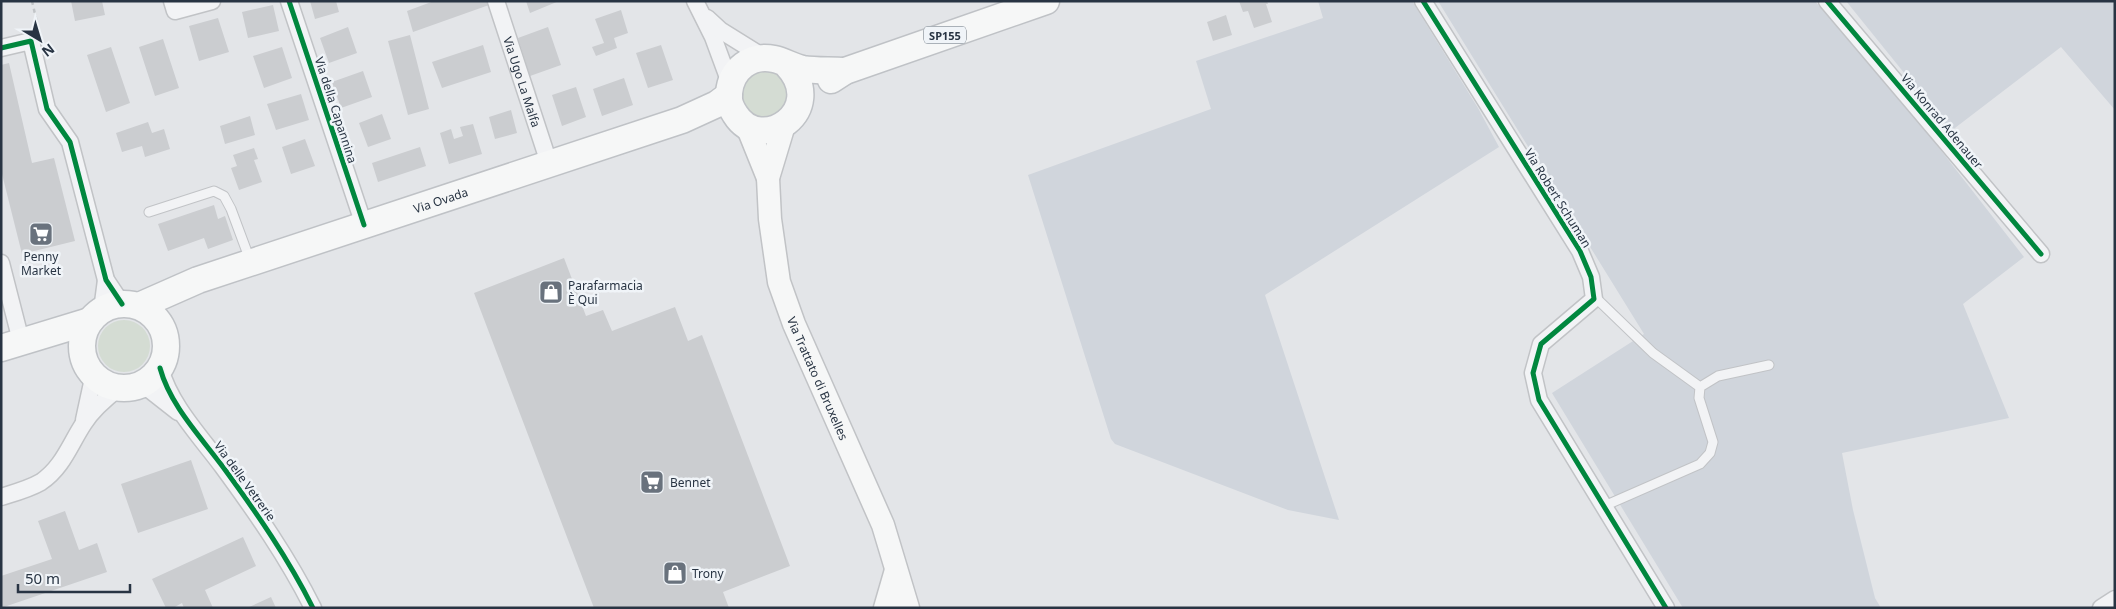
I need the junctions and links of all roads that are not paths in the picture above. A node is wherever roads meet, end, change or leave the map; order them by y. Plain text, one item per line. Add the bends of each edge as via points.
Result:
1 (172, 1) edge
2 (212, 1) edge
3 (290, 1) edge
4 (496, 1) edge
5 (1046, 1) edge
6 (1423, 1) edge
7 (1827, 1) edge
8 (699, 8) edge
9 (1, 48) edge
10 (776, 62) junction
11 (845, 71) junction
12 (736, 106) junction
13 (791, 117) junction
14 (549, 164) junction
15 (768, 178) junction
16 (149, 212) dead end
17 (364, 225) junction
18 (2041, 254) dead end
19 (1, 263) edge
20 (251, 263) junction
21 (198, 280) junction
22 (1594, 299) junction
23 (113, 310) junction
24 (161, 325) junction
25 (19, 342) edge
26 (87, 363) junction
27 (1769, 365) dead end
28 (160, 368) junction
29 (129, 386) junction
30 (1700, 387) junction
31 (184, 416) junction
32 (84, 422) junction
33 (1, 497) edge
34 (1604, 506) junction
35 (896, 570) junction
36 (2115, 599) edge
37 (312, 608) edge
38 (886, 608) edge
39 (908, 608) edge
40 (1666, 608) edge
41 (2101, 608) edge

1 - 2 street via 175,11
3 - 17 street, Via della Capannina
4 - 14 street, Via Ugo La Malfa
5 - 11 main road, SP155
6 - 22 street, Via Robert Schuman via 1580,251 1591,277
7 - 18 street, Via Konrad Adenauer
8 - 10 street via 720,30
8 - 12 street
9 - 23 street via 31,41 47,110 70,142
10 - 11 main road, SP155 via 805,69
10 - 12 main road via 756,59 740,68
10 - 13 main road via 796,74 800,85 801,97
11 - 13 main road, SP155 via 815,92
12 - 13 main road via 766,130
12 - 14 main road, Via Ovada via 717,104 682,120
12 - 15 main road, Via Trattato di Bruxelles
13 - 15 main road, Via Trattato di Bruxelles
14 - 17 main road, Via Ovada
15 - 35 main road, Via Trattato di Bruxelles via 779,282 794,324 883,525
16 - 20 lane via 214,190 224,196 231,209
17 - 20 main road, Via Ovada
19 - 25 street
20 - 21 main road, Via Ovada
21 - 23 main road, Via Ovada
21 - 24 main road, Via Ovada
22 - 30 lane via 1653,353
22 - 34 street via 1541,344 1533,373 1539,400
23 - 24 main road via 148,311
23 - 25 main road, Via Ovada
23 - 26 main road via 85,332 82,343
24 - 28 main road via 166,350
25 - 26 main road via 60,342
26 - 29 main road via 103,382
26 - 32 street via 92,383
27 - 30 lane via 1718,376
28 - 29 main road via 151,378
28 - 31 street, Via delle Vetrerie
29 - 31 street, Via delle Vetrerie via 150,390
29 - 32 street via 105,398
30 - 34 lane via 1699,398 1713,442 1710,453 1700,464
31 - 37 street, Via delle Vetrerie via 273,538
32 - 33 street via 70,450 51,473 30,487
34 - 40 street
35 - 38 main road
35 - 39 main road, Via Trattato di Bruxelles
36 - 41 street

